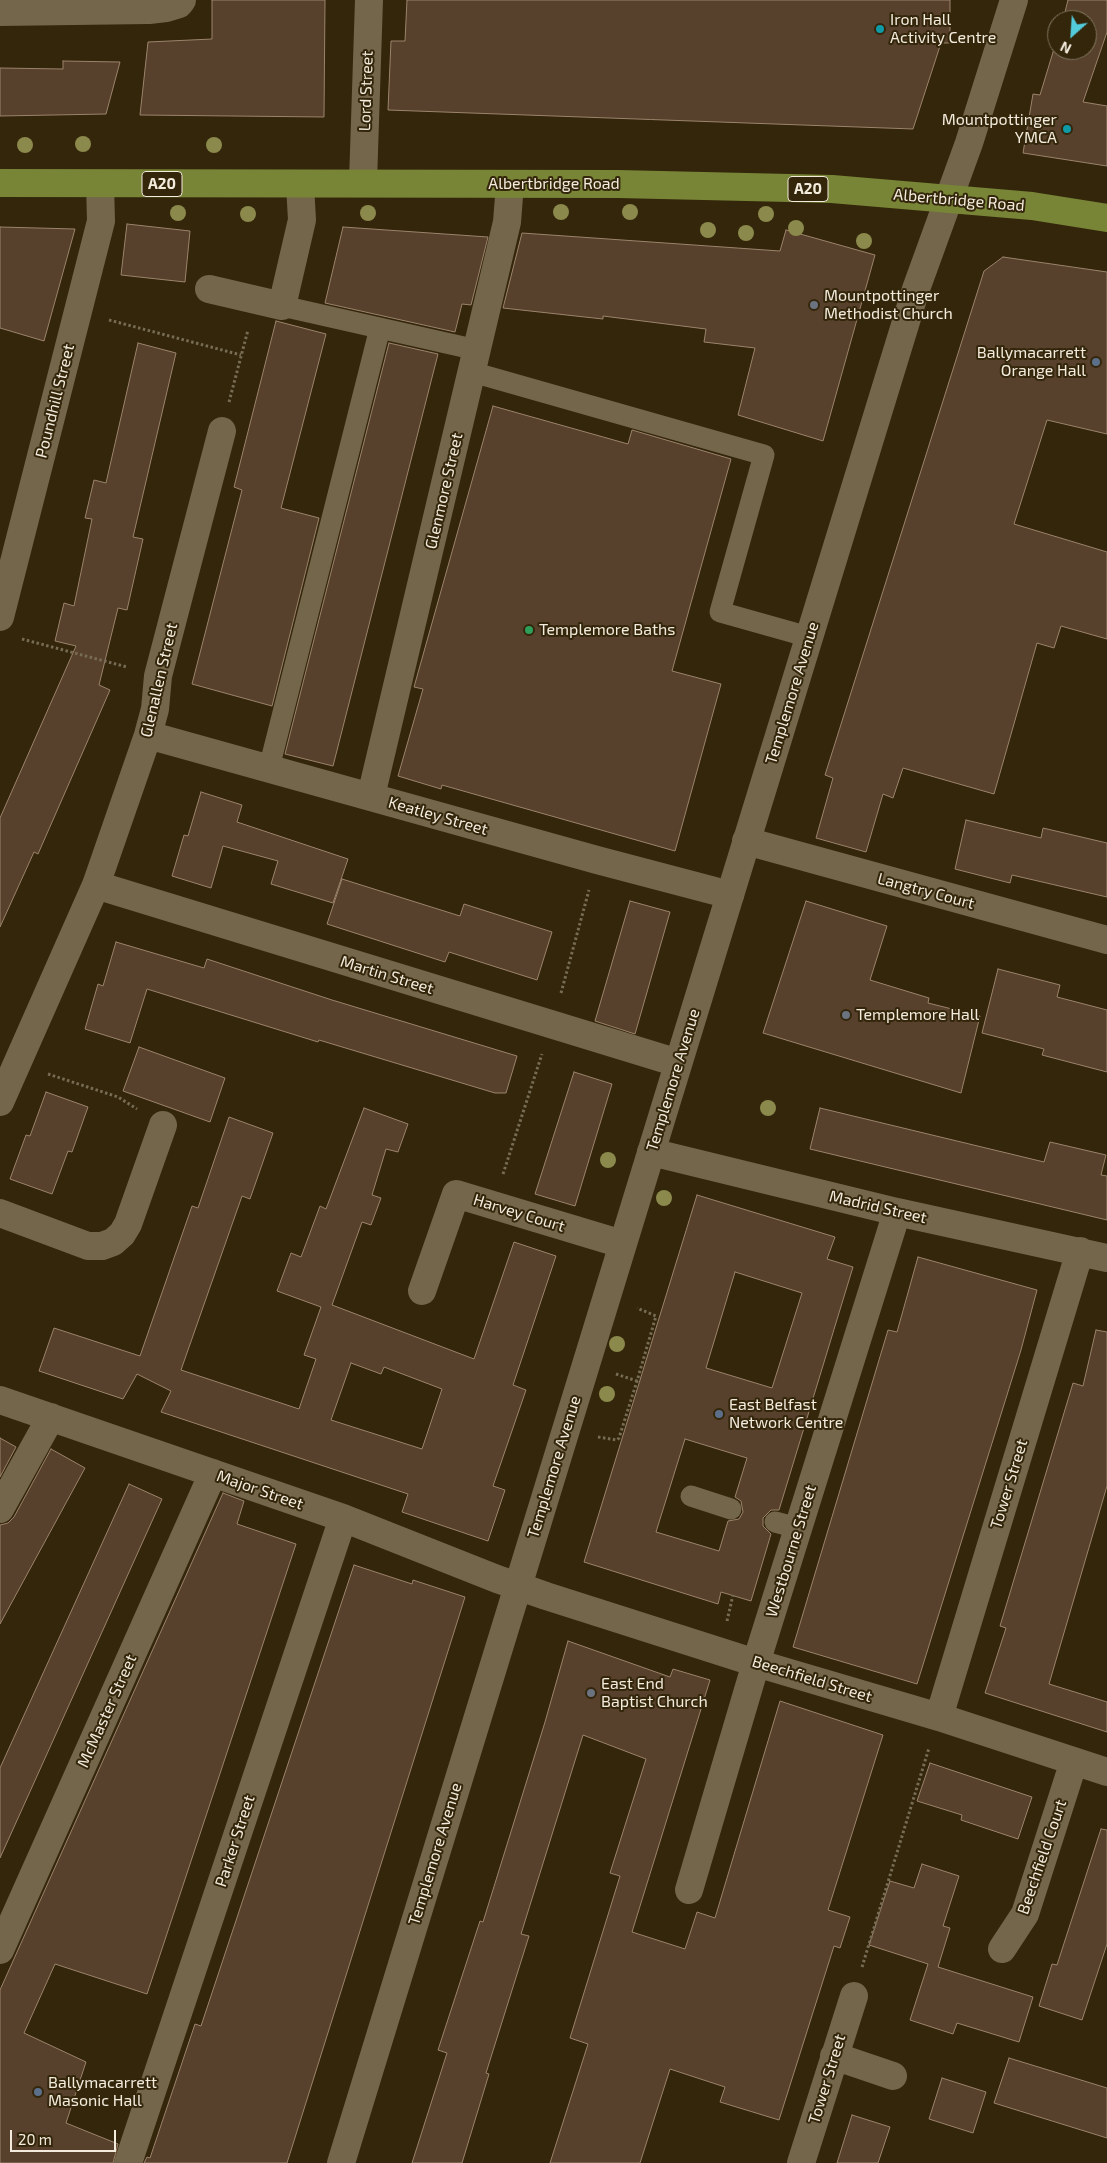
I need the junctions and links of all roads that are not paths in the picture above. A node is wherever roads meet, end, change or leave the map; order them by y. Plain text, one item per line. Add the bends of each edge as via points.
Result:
1 (182, 0) edge
2 (368, 0) edge
3 (1014, 0) edge
4 (0, 12) edge
5 (363, 182) junction
6 (0, 183) edge
7 (100, 184) junction
8 (510, 184) junction
9 (300, 185) junction
10 (947, 198) junction
11 (1107, 218) edge
12 (209, 290) dead end
13 (282, 306) junction
14 (380, 328) junction
15 (475, 361) junction
16 (222, 431) road end
17 (0, 617) edge
18 (809, 637) junction
19 (148, 735) junction
20 (269, 768) junction
21 (370, 796) junction
22 (746, 841) junction
23 (96, 885) junction
24 (730, 895) junction
25 (1107, 940) edge
26 (678, 1063) junction
27 (0, 1102) edge
28 (162, 1125) road end
29 (651, 1152) junction
30 (0, 1212) edge
31 (897, 1212) junction
32 (622, 1244) junction
33 (1080, 1251) junction
34 (1107, 1258) edge
35 (422, 1291) dead end
36 (0, 1400) edge
37 (51, 1417) junction
38 (213, 1473) junction
39 (691, 1496) dead end
40 (732, 1509) dead end
41 (0, 1510) edge
42 (343, 1518) junction
43 (518, 1585) junction
44 (756, 1663) junction
45 (939, 1717) junction
46 (1074, 1761) junction
47 (1107, 1772) edge
48 (689, 1890) dead end
49 (1002, 1949) dead end
50 (0, 1950) edge
51 (854, 1996) road end
52 (834, 2056) junction
53 (893, 2076) dead end
54 (128, 2163) edge
55 (341, 2163) edge
56 (801, 2163) edge

1 - 4 street via 166,8 149,10
2 - 5 street, Lord Street
3 - 10 street, Templemore Avenue
5 - 8 main road, Albertbridge Road / A20
5 - 9 main road, Albertbridge Road / A20
6 - 7 main road, Albertbridge Road / A20
7 - 9 main road, Albertbridge Road / A20
7 - 17 street, Poundhill Street via 101,221
8 - 10 main road, Albertbridge Road / A20 via 832,189
8 - 15 street, Glenmore Street via 507,222
9 - 13 street via 302,220
10 - 11 main road, Albertbridge Road / A20 via 1032,206
10 - 18 street, Templemore Avenue via 922,267
12 - 13 street
13 - 14 lane
14 - 15 lane
14 - 20 lane
15 - 18 lane via 764,455 720,612
15 - 21 street, Glenmore Street
16 - 19 street, Glenallen Street via 158,676 155,709
18 - 22 street, Templemore Avenue
19 - 20 street, Keatley Street
19 - 23 street, Glenallen Street
20 - 21 street, Keatley Street
21 - 24 street, Keatley Street
22 - 24 street, Templemore Avenue
22 - 25 street, Langtry Court
23 - 26 street, Martin Street
23 - 27 street, Glenallen Street
24 - 26 street, Templemore Avenue
26 - 29 street, Templemore Avenue
28 - 30 street via 128,1224 114,1242 102,1246 74,1242
29 - 31 street, Madrid Street
29 - 32 street, Templemore Avenue
31 - 33 street, Madrid Street
31 - 44 street, Westbourne Street via 786,1525
32 - 35 street, Harvey Court via 456,1194
32 - 43 street, Templemore Avenue
33 - 34 street, Madrid Street
33 - 45 street, Tower Street
36 - 37 street, Major Street
37 - 38 street, Major Street
37 - 41 street
38 - 42 street, Major Street
38 - 50 street, McMaster Street
39 - 40 lane
42 - 43 street, Major Street
42 - 54 street, Parker Street
43 - 44 street, Beechfield Street
43 - 55 street, Templemore Avenue
44 - 45 street, Beechfield Street
44 - 48 street, Westbourne Street
45 - 46 street, Beechfield Street
46 - 47 street, Beechfield Street
46 - 49 street, Beechfield Court via 1025,1914
51 - 52 street, Tower Street
52 - 53 street
52 - 56 street, Tower Street

